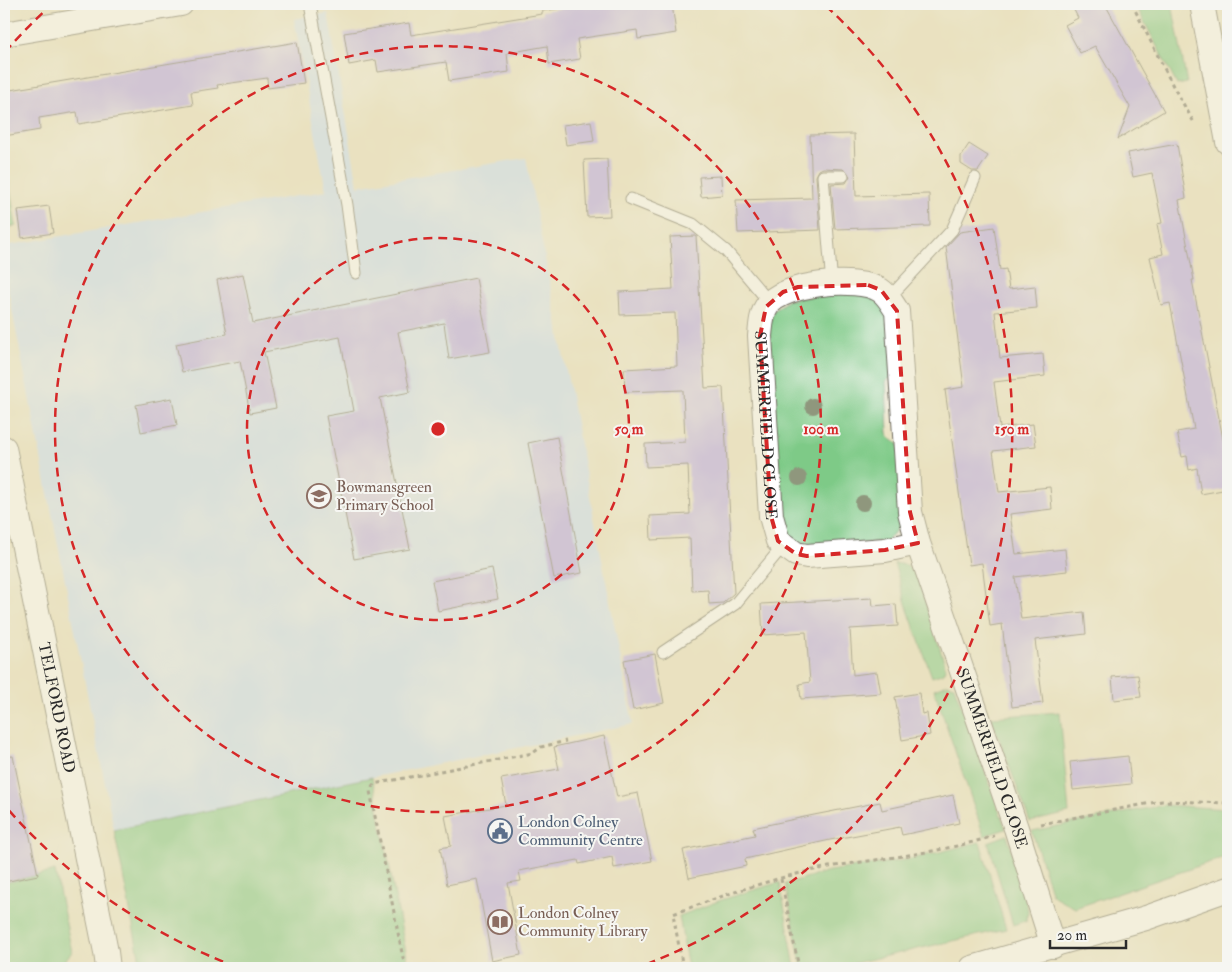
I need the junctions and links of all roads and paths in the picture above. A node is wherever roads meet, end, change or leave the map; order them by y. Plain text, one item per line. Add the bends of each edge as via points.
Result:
1 (181, 4) edge
2 (310, 4) edge
3 (1132, 4) edge
4 (1202, 4) edge
5 (4, 34) edge
6 (1196, 124) dead end
7 (1228, 142) edge
8 (843, 176) dead end
9 (976, 178) dead end
10 (631, 199) dead end
11 (356, 273) dead end
12 (832, 285) junction
13 (889, 298) junction
14 (770, 303) junction
15 (4, 448) edge
16 (918, 543) junction
17 (784, 546) junction
18 (664, 652) dead end
19 (566, 741) dead end
20 (1228, 804) edge
21 (1016, 828) junction
22 (781, 879) junction
23 (1228, 889) edge
24 (1053, 946) junction
25 (108, 968) edge
26 (405, 968) edge
27 (683, 968) edge
28 (799, 968) edge
29 (972, 968) edge

1 - 5 street
2 - 11 lane via 347,205
3 - 6 path
4 - 7 street
8 - 12 lane via 822,176
9 - 13 lane via 952,230
10 - 14 lane via 693,224 726,251
12 - 13 street via 868,285
12 - 14 street via 798,287 783,292
13 - 16 street, SUMMERFIELD CLOSE via 899,324 910,512
14 - 17 street, SUMMERFIELD CLOSE via 762,318 760,346 771,516 776,536
15 - 25 street, TELFORD ROAD
16 - 17 street via 886,550 808,556 796,554
16 - 21 street, SUMMERFIELD CLOSE
17 - 18 lane via 735,604
19 - 26 path via 541,746 533,753 374,784 370,791
20 - 21 path via 1162,802
21 - 22 path via 911,855
21 - 24 street, SUMMERFIELD CLOSE
22 - 27 path via 748,887 673,914
22 - 28 path
23 - 24 street
24 - 29 street

